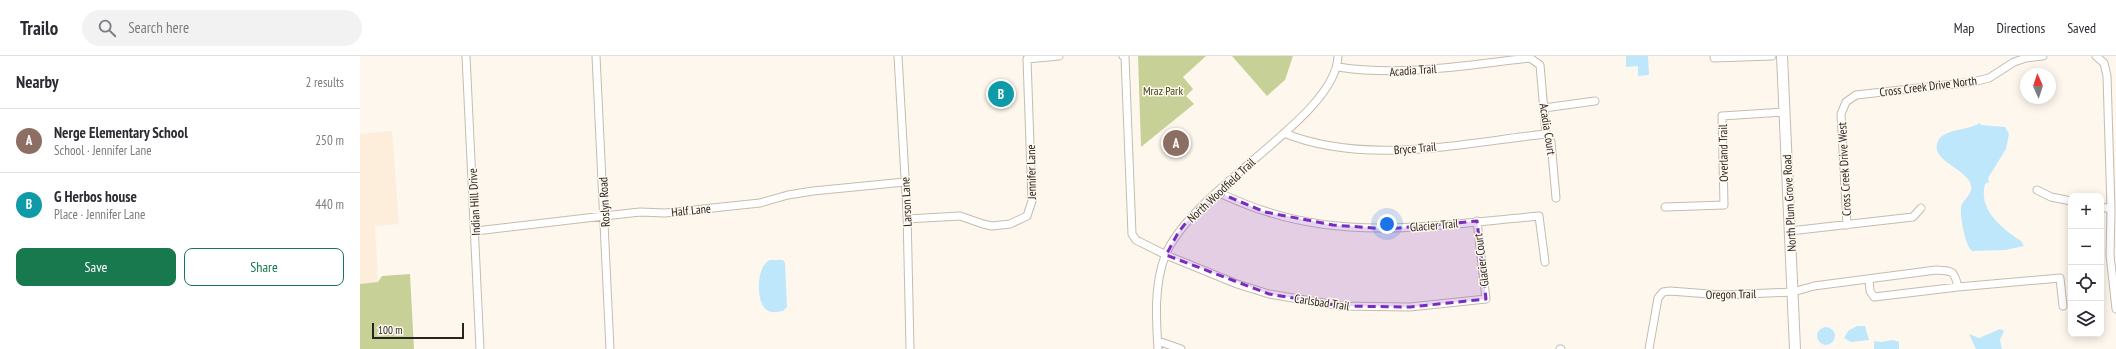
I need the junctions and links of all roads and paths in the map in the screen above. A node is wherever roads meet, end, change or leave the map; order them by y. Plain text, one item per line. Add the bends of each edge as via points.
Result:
1 (466, 56) edge
2 (596, 56) edge
3 (898, 56) edge
4 (1059, 56) edge
5 (1123, 56) edge
6 (1338, 56) edge
7 (1772, 56) edge
8 (1782, 56) edge
9 (2043, 56) edge
10 (2096, 56) edge
11 (1027, 57) edge
12 (1714, 58) dead end
13 (1536, 61) joint
14 (1338, 67) junction
15 (1856, 95) joint
16 (1595, 101) dead end
17 (1544, 108) junction
18 (1785, 112) junction
19 (1284, 133) junction
20 (1546, 134) junction
21 (905, 182) junction
22 (2038, 190) dead end
23 (1217, 192) junction
24 (1556, 198) dead end
25 (2068, 200) edge
26 (1665, 208) dead end
27 (1921, 208) dead end
28 (2104, 208) edge
29 (2112, 209) junction
30 (604, 216) junction
31 (907, 219) junction
32 (1477, 221) junction
33 (1847, 225) junction
34 (476, 231) junction
35 (1790, 231) junction
36 (2113, 246) edge
37 (1166, 255) junction
38 (1545, 262) dead end
39 (2113, 262) edge
40 (1869, 279) junction
41 (1958, 287) junction
42 (1793, 292) junction
43 (1486, 299) joint
44 (2063, 306) dead end
45 (2116, 309) edge
46 (1158, 345) edge
47 (480, 349) edge
48 (610, 349) edge
49 (910, 349) edge
50 (1181, 349) edge
51 (1649, 349) edge
52 (1795, 349) edge

1 - 34 street, Indian Hill Drive
2 - 30 street, Roslyn Road
3 - 21 street, Larson Lane
4 - 11 street, Jennifer Lane
5 - 37 street via 1132,234 1136,240
6 - 14 street, North Woodfield Trail
7 - 12 street
8 - 18 street, North Plum Grove Road
9 - 15 street, Cross Creek Drive North via 2014,62 1989,78 1973,82
10 - 29 street via 2104,63 2108,76
11 - 31 street, Jennifer Lane via 1032,201 1027,216 1010,224 992,226 960,216
13 - 14 street, Acadia Trail via 1530,58 1392,72
13 - 17 street, Acadia Court via 1540,65
14 - 19 street, North Woodfield Trail via 1321,97
15 - 33 street, Cross Creek Drive West via 1846,102 1841,114
16 - 17 street
17 - 20 street, Acadia Court
18 - 26 street, Overland Trail via 1722,116 1724,205
18 - 35 street, North Plum Grove Road
19 - 20 street, Bryce Trail via 1324,145 1388,150
19 - 23 street, North Woodfield Trail
20 - 24 street, Acadia Court via 1551,142
21 - 30 street, Half Lane via 813,191 752,204
21 - 31 street, Larson Lane
22 - 25 street via 2051,197
23 - 32 street, Glacier Trail via 1265,212 1333,225 1386,229
23 - 37 street, North Woodfield Trail via 1187,221
27 - 33 street via 1913,217
28 - 29 street
29 - 36 street
30 - 34 street, Half Lane
30 - 48 street, Roslyn Road
31 - 49 street, Larson Lane
32 - 38 street, Glacier Trail via 1539,216
32 - 43 street, Glacier Court
33 - 35 street
34 - 47 street, Indian Hill Drive
35 - 42 street, North Plum Grove Road
36 - 39 street
37 - 43 street, Carlsbad Trail via 1256,290 1341,306 1410,307
37 - 46 street, North Woodfield Trail via 1157,299
39 - 45 street
40 - 41 street, Oregon Trail via 1936,270 1951,271 1955,274
40 - 41 street via 1870,291 1874,297
40 - 42 street, Oregon Trail via 1814,286
41 - 44 street via 2060,278
42 - 51 street, Oregon Trail via 1722,295 1663,292 1658,298
42 - 52 street, North Plum Grove Road
46 - 50 street

